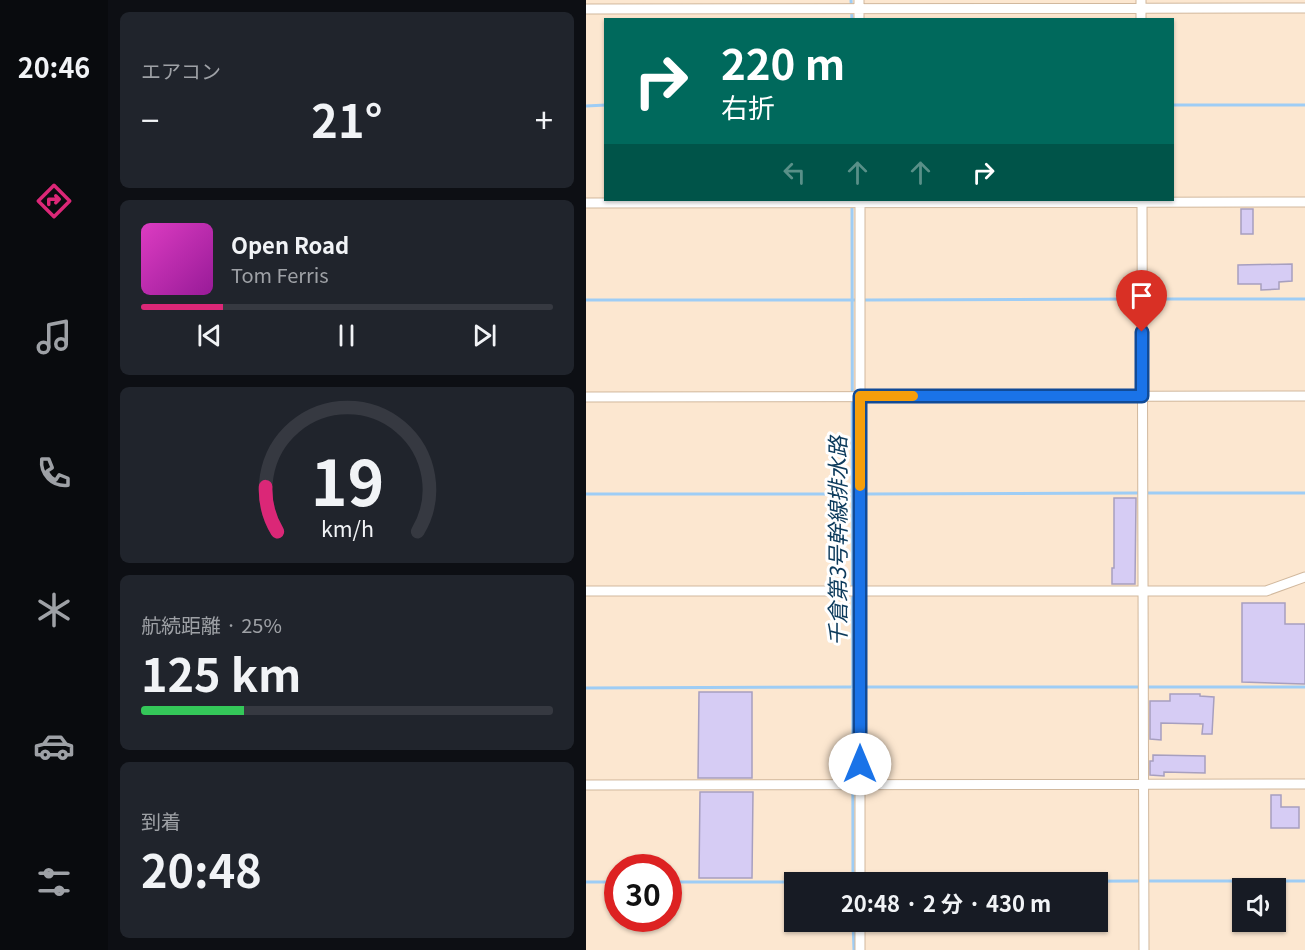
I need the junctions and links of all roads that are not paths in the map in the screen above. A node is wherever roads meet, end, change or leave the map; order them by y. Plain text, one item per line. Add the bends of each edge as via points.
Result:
1 (1141, 4) edge
2 (855, 7) edge
3 (1304, 8) edge
4 (586, 9) edge
5 (1142, 201) edge
6 (855, 202) edge
7 (1304, 202) edge
8 (586, 203) edge
9 (855, 396) junction
10 (1142, 396) junction
11 (1304, 396) edge
12 (586, 397) edge
13 (1304, 577) edge
14 (1142, 590) junction
15 (586, 591) edge
16 (855, 591) junction
17 (1143, 784) junction
18 (1304, 784) edge
19 (586, 785) edge
20 (855, 785) junction
21 (859, 872) edge
22 (860, 932) edge
23 (860, 950) edge
24 (1144, 950) edge

1 - 2 street
1 - 3 street
2 - 4 street
5 - 6 street
5 - 7 street
5 - 10 street
6 - 8 street
6 - 9 street
9 - 10 street
9 - 12 street
9 - 16 street
10 - 11 street
10 - 14 street
13 - 14 street via 1266,591
14 - 16 street
14 - 17 street
15 - 16 street
16 - 20 street
17 - 18 street
17 - 20 street
17 - 24 street
19 - 20 street
20 - 21 street
22 - 23 street

